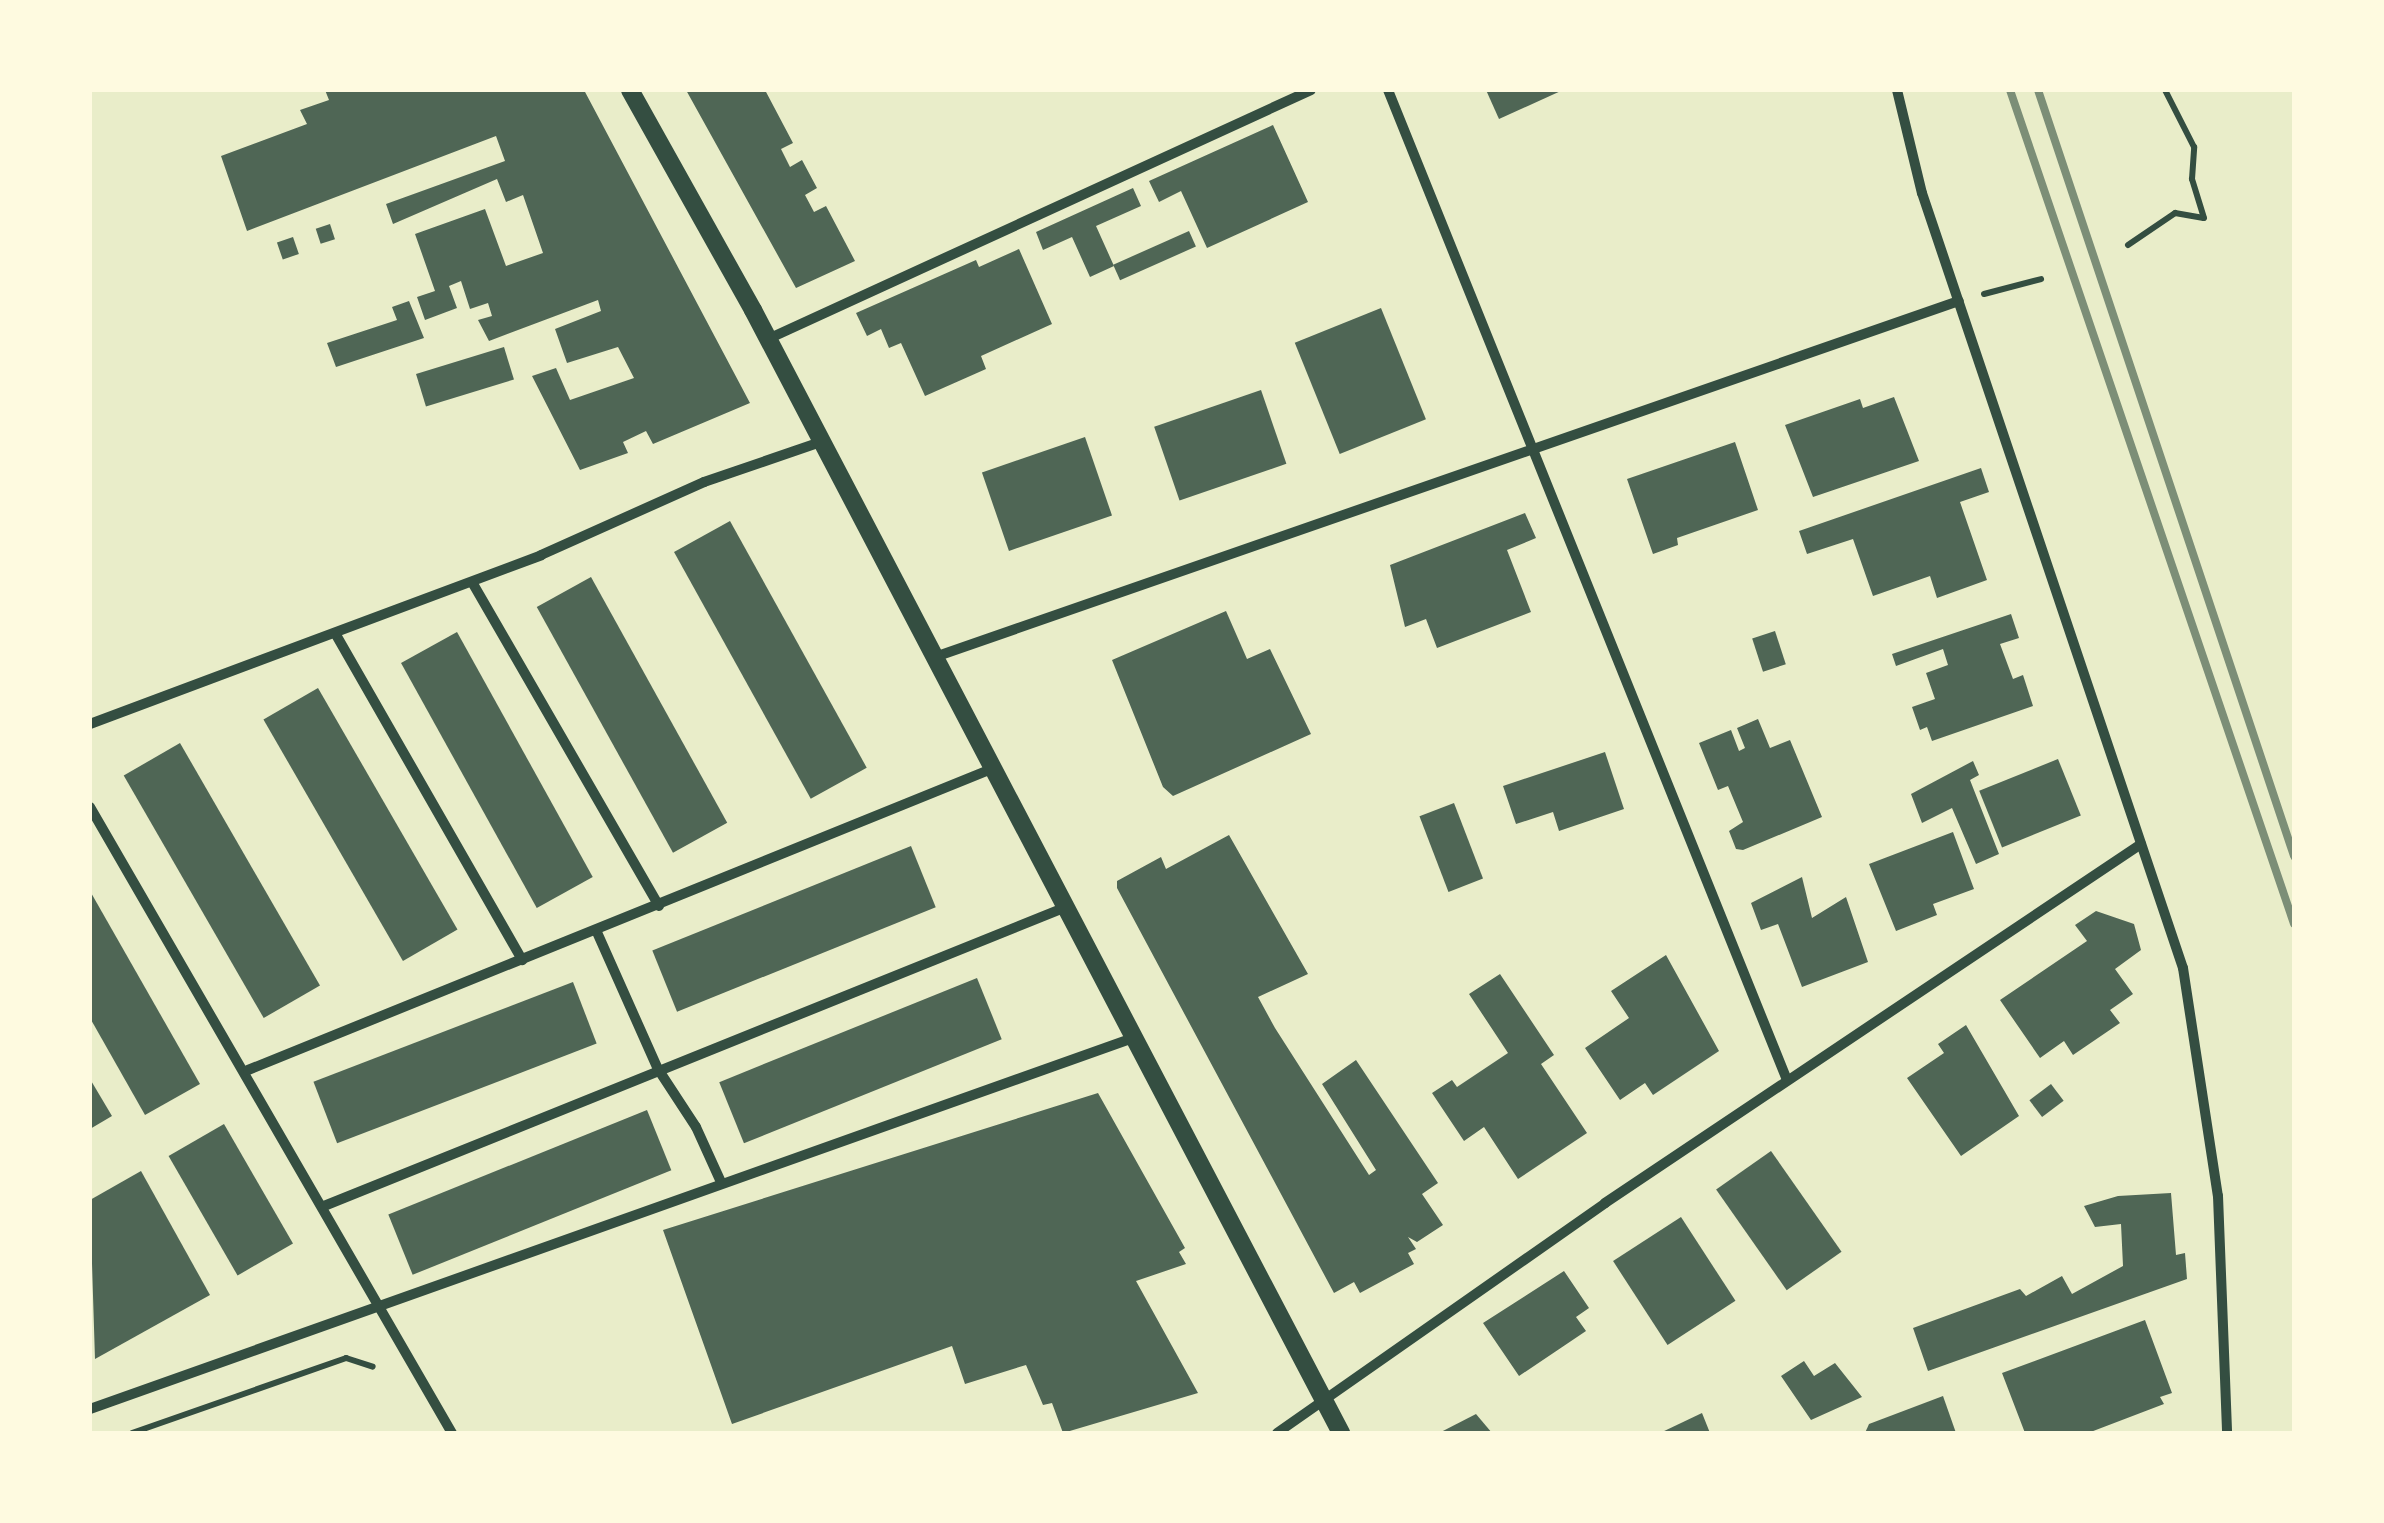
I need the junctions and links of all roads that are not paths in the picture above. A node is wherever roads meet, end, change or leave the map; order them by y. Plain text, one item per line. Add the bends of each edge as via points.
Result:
1 (630, 90) edge
2 (1312, 90) edge
3 (1388, 90) edge
4 (1897, 90) edge
5 (1959, 300) junction
6 (768, 338) junction
7 (821, 442) junction
8 (1534, 447) junction
9 (472, 582) junction
10 (335, 633) junction
11 (932, 658) junction
12 (90, 724) edge
13 (989, 770) junction
14 (90, 807) edge
15 (2141, 844) junction
16 (660, 906) junction
17 (1061, 909) junction
18 (596, 930) junction
19 (522, 960) junction
20 (1133, 1038) junction
21 (248, 1070) junction
22 (658, 1070) junction
23 (1787, 1080) junction
24 (720, 1182) junction
25 (324, 1206) junction
26 (376, 1305) junction
27 (1322, 1399) junction
28 (90, 1409) edge
29 (452, 1433) edge
30 (1277, 1433) edge
31 (1340, 1433) edge
32 (2227, 1433) edge

1 - 6 street
2 - 6 street
3 - 8 street
4 - 5 street via 1922,193
5 - 8 street
5 - 15 street
6 - 7 street
7 - 9 street via 704,482
7 - 11 street
8 - 11 street
8 - 23 street
9 - 10 street
9 - 16 street
10 - 12 street
10 - 19 street
11 - 13 street
13 - 16 street
13 - 17 street
14 - 21 street
15 - 23 street
15 - 32 street via 2182,968 2196,1035 2218,1196
16 - 18 street
17 - 20 street
17 - 22 street
18 - 19 street
18 - 22 street
19 - 21 street
20 - 24 street
20 - 27 street
21 - 25 street
22 - 24 street via 696,1127
22 - 25 street
23 - 27 street
24 - 26 street
25 - 26 street
26 - 28 street
26 - 29 street
27 - 30 street
27 - 31 street

